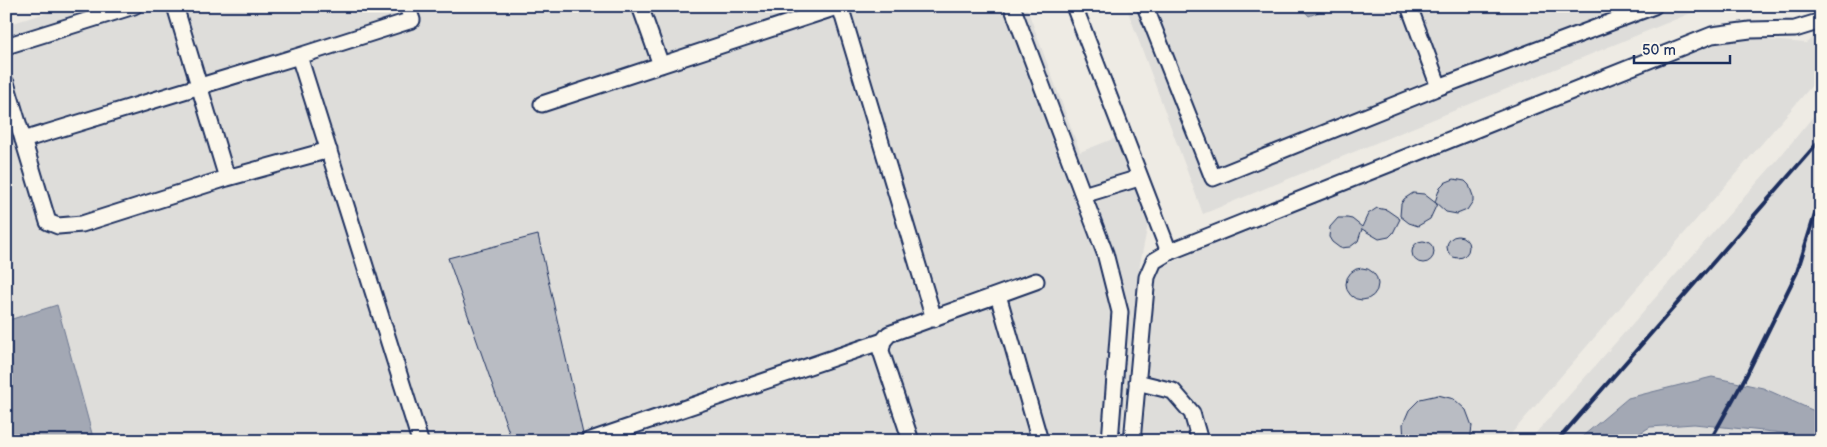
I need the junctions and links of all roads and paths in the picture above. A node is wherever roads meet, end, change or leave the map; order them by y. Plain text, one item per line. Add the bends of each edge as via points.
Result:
1 (134, 6) edge
2 (175, 6) edge
3 (407, 6) edge
4 (640, 6) edge
5 (840, 6) edge
6 (1012, 6) edge
7 (1074, 6) edge
8 (1146, 6) edge
9 (1409, 6) edge
10 (1654, 6) edge
11 (1821, 21) edge
12 (6, 46) edge
13 (299, 56) junction
14 (661, 65) junction
15 (6, 83) edge
16 (1439, 86) junction
17 (199, 87) junction
18 (542, 104) dead end
19 (23, 140) junction
20 (329, 150) junction
21 (227, 178) junction
22 (1139, 178) junction
23 (1083, 195) junction
24 (1169, 252) junction
25 (1036, 281) dead end
26 (998, 295) junction
27 (934, 319) junction
28 (883, 341) junction
29 (1137, 382) junction
30 (420, 441) edge
31 (588, 441) edge
32 (911, 441) edge
33 (1040, 441) edge
34 (1110, 441) edge
35 (1132, 441) edge
36 (1200, 441) edge

1 - 12 street
2 - 17 street
3 - 13 street via 412,20
4 - 14 street
5 - 14 street
5 - 27 street
6 - 23 street
7 - 22 street
8 - 16 street via 1213,178
9 - 16 street
10 - 16 street
11 - 24 street via 1795,29 1712,35
13 - 17 street
13 - 20 street
14 - 18 street
15 - 19 street
17 - 19 street
17 - 21 street
19 - 21 street via 48,222 58,226 82,224
20 - 21 street
20 - 30 street
22 - 23 street
22 - 24 street
23 - 34 street via 1105,252 1120,312
24 - 29 street via 1154,261 1147,277
25 - 26 street
26 - 27 street
26 - 33 street
27 - 28 street via 889,334
28 - 31 street
28 - 32 street via 881,350
29 - 35 street
29 - 36 street via 1173,392 1192,413

